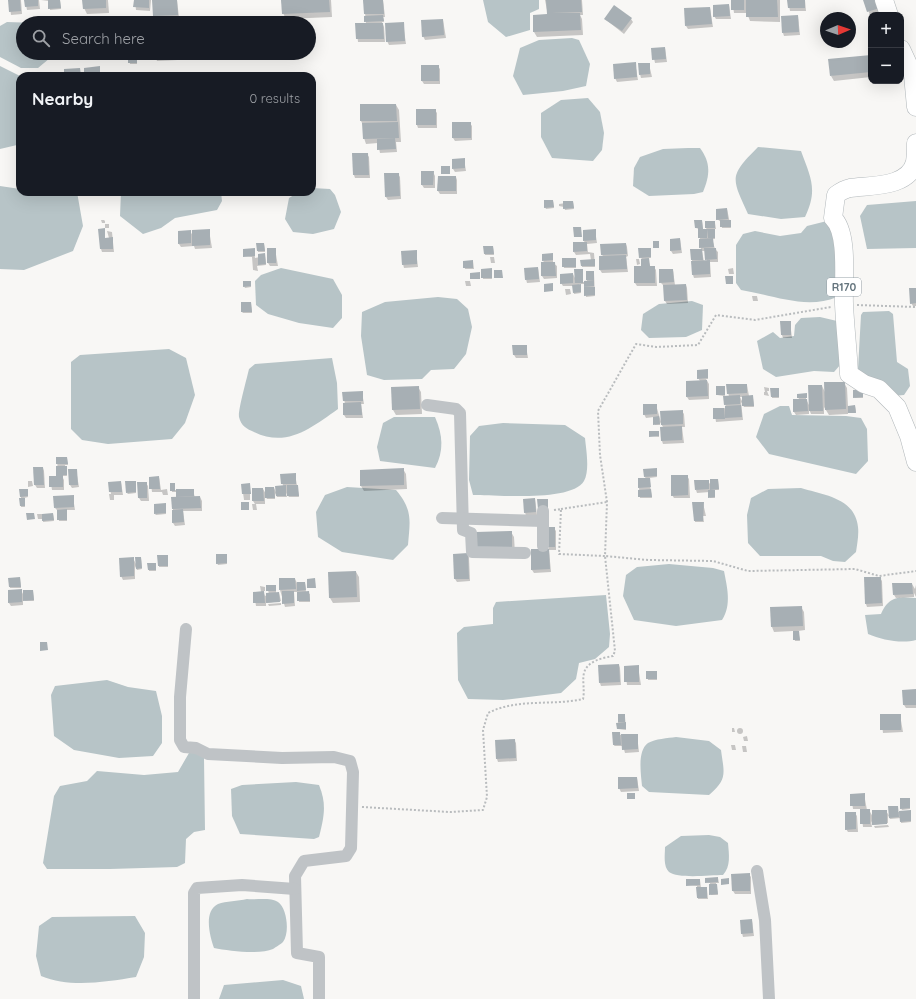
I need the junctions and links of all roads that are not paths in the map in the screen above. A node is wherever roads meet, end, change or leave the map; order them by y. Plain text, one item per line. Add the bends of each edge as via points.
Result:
1 (884, 0) edge
2 (888, 12) edge
3 (904, 56) edge
4 (916, 107) edge
5 (916, 143) edge
6 (427, 405) dead end
7 (916, 462) edge
8 (442, 518) dead end
9 (462, 518) junction
10 (543, 546) dead end
11 (525, 553) dead end
12 (186, 629) dead end
13 (757, 871) dead end
14 (295, 889) junction
15 (194, 999) edge
16 (319, 999) edge
17 (769, 999) edge

1 - 2 main road
3 - 4 main road via 913,75
5 - 7 main road, R170 via 915,162 909,175 870,187 849,188 836,195 833,218 838,223 842,238 850,374 879,390 897,407
6 - 9 street via 456,409 460,413 463,461
8 - 9 street
9 - 10 street via 543,516
9 - 11 street via 463,530 471,533 472,552
12 - 14 street via 180,698 180,740 184,747 196,748 208,754 282,758 334,757 350,761 351,848 346,856 304,861 295,876
13 - 17 street via 765,920
14 - 15 street via 242,885 197,888 194,893
14 - 16 street via 297,953 319,957

